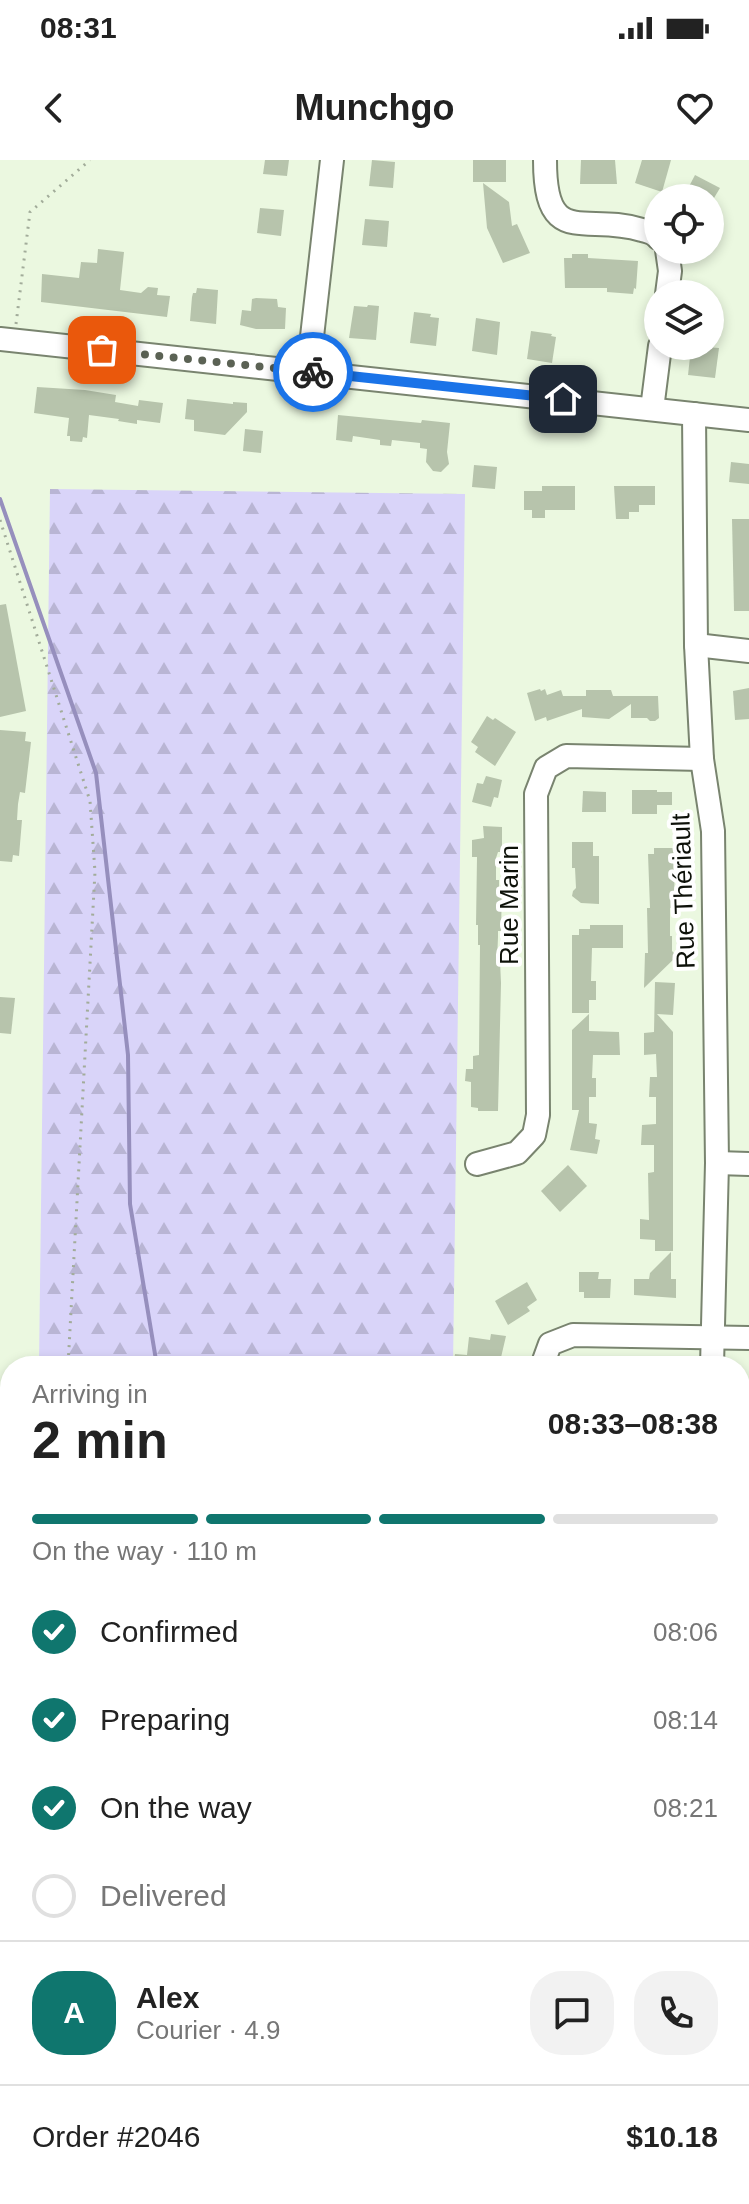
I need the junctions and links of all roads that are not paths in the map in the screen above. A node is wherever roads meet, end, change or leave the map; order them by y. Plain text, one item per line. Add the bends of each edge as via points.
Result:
1 (332, 160) edge
2 (545, 160) edge
3 (644, 230) edge
4 (7, 340) edge
5 (658, 360) edge
6 (308, 372) junction
7 (652, 409) junction
8 (694, 414) junction
9 (749, 420) edge
10 (696, 645) junction
11 (749, 651) edge
12 (702, 759) junction
13 (717, 1163) junction
14 (477, 1164) dead end
15 (749, 1164) edge
16 (713, 1336) junction
17 (749, 1338) edge
18 (546, 1356) edge
19 (712, 1356) edge

1 - 6 street
2 - 3 street via 551,208 564,219
4 - 6 street
5 - 7 street
6 - 7 street
7 - 8 street
8 - 9 street
8 - 10 street, Rue Thériault
10 - 11 street
10 - 12 street, Rue Thériault
12 - 13 street, Rue Thériault via 713,831
12 - 14 street, Rue Marin via 566,756 546,768 536,794 538,1115 534,1135 517,1153
13 - 15 street
13 - 16 street, Rue Thériault
16 - 17 street
16 - 18 street via 573,1335 550,1344
16 - 19 street, Rue Thériault

